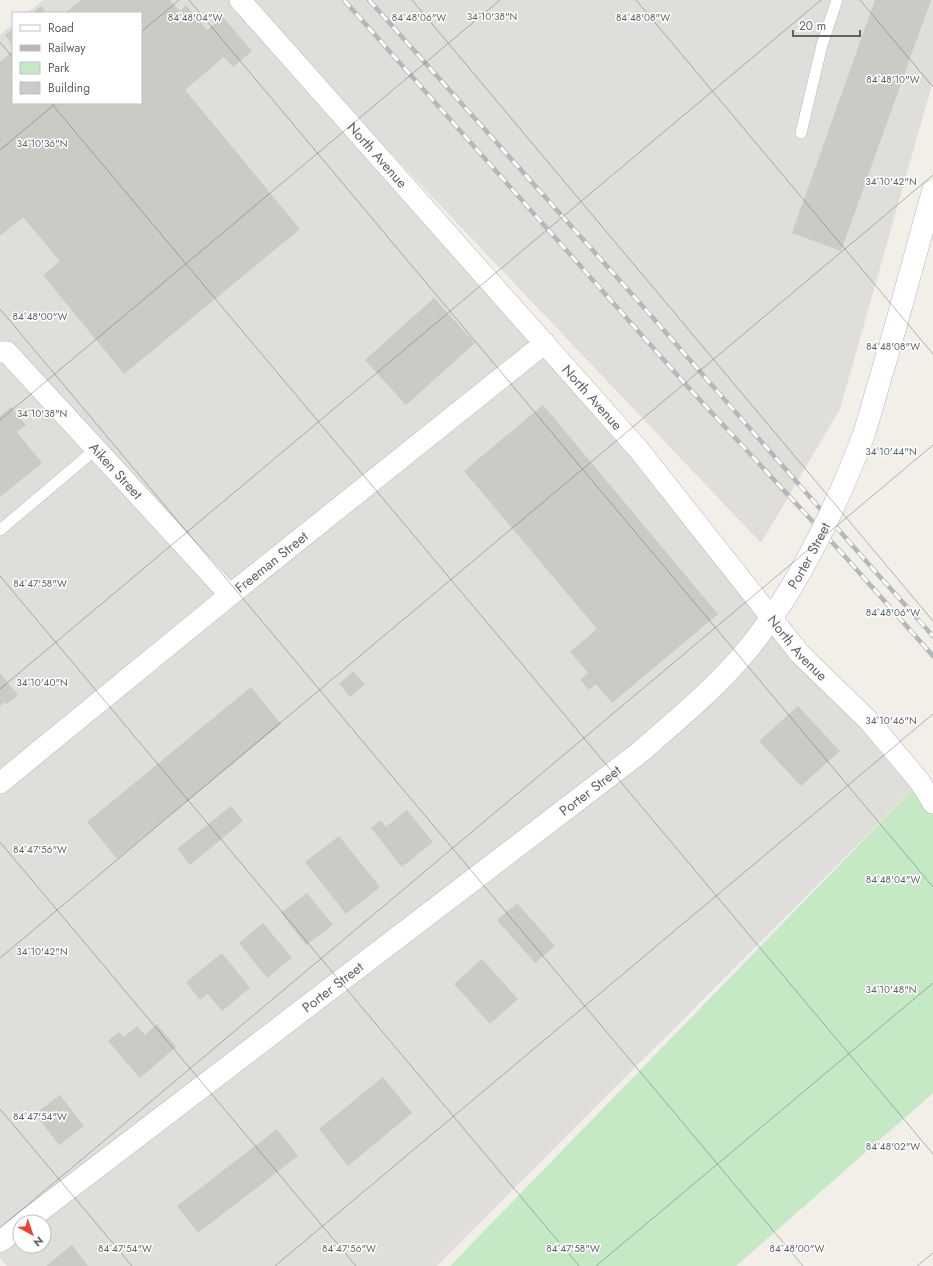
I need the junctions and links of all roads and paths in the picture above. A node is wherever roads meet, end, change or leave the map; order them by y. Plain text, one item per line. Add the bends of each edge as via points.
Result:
1 (240, 0) edge
2 (837, 0) edge
3 (801, 133) dead end
4 (933, 191) edge
5 (545, 343) junction
6 (0, 352) edge
7 (96, 449) junction
8 (0, 530) edge
9 (230, 595) junction
10 (776, 611) junction
11 (0, 783) edge
12 (933, 803) edge
13 (35, 1214) edge
14 (12, 1232) edge
15 (0, 1241) edge

1 - 5 street, North Avenue
2 - 3 lane via 822,45
4 - 10 street, Porter Street, bridge via 864,434 825,527
5 - 9 street, Freeman Street
5 - 10 street, North Avenue
6 - 7 street, Aiken Street via 7,352
7 - 8 lane
7 - 9 street, Aiken Street
9 - 11 street, Freeman Street
10 - 12 street, North Avenue via 800,654 869,721 920,782
10 - 13 street, Porter Street via 724,676 639,753
14 - 15 street

